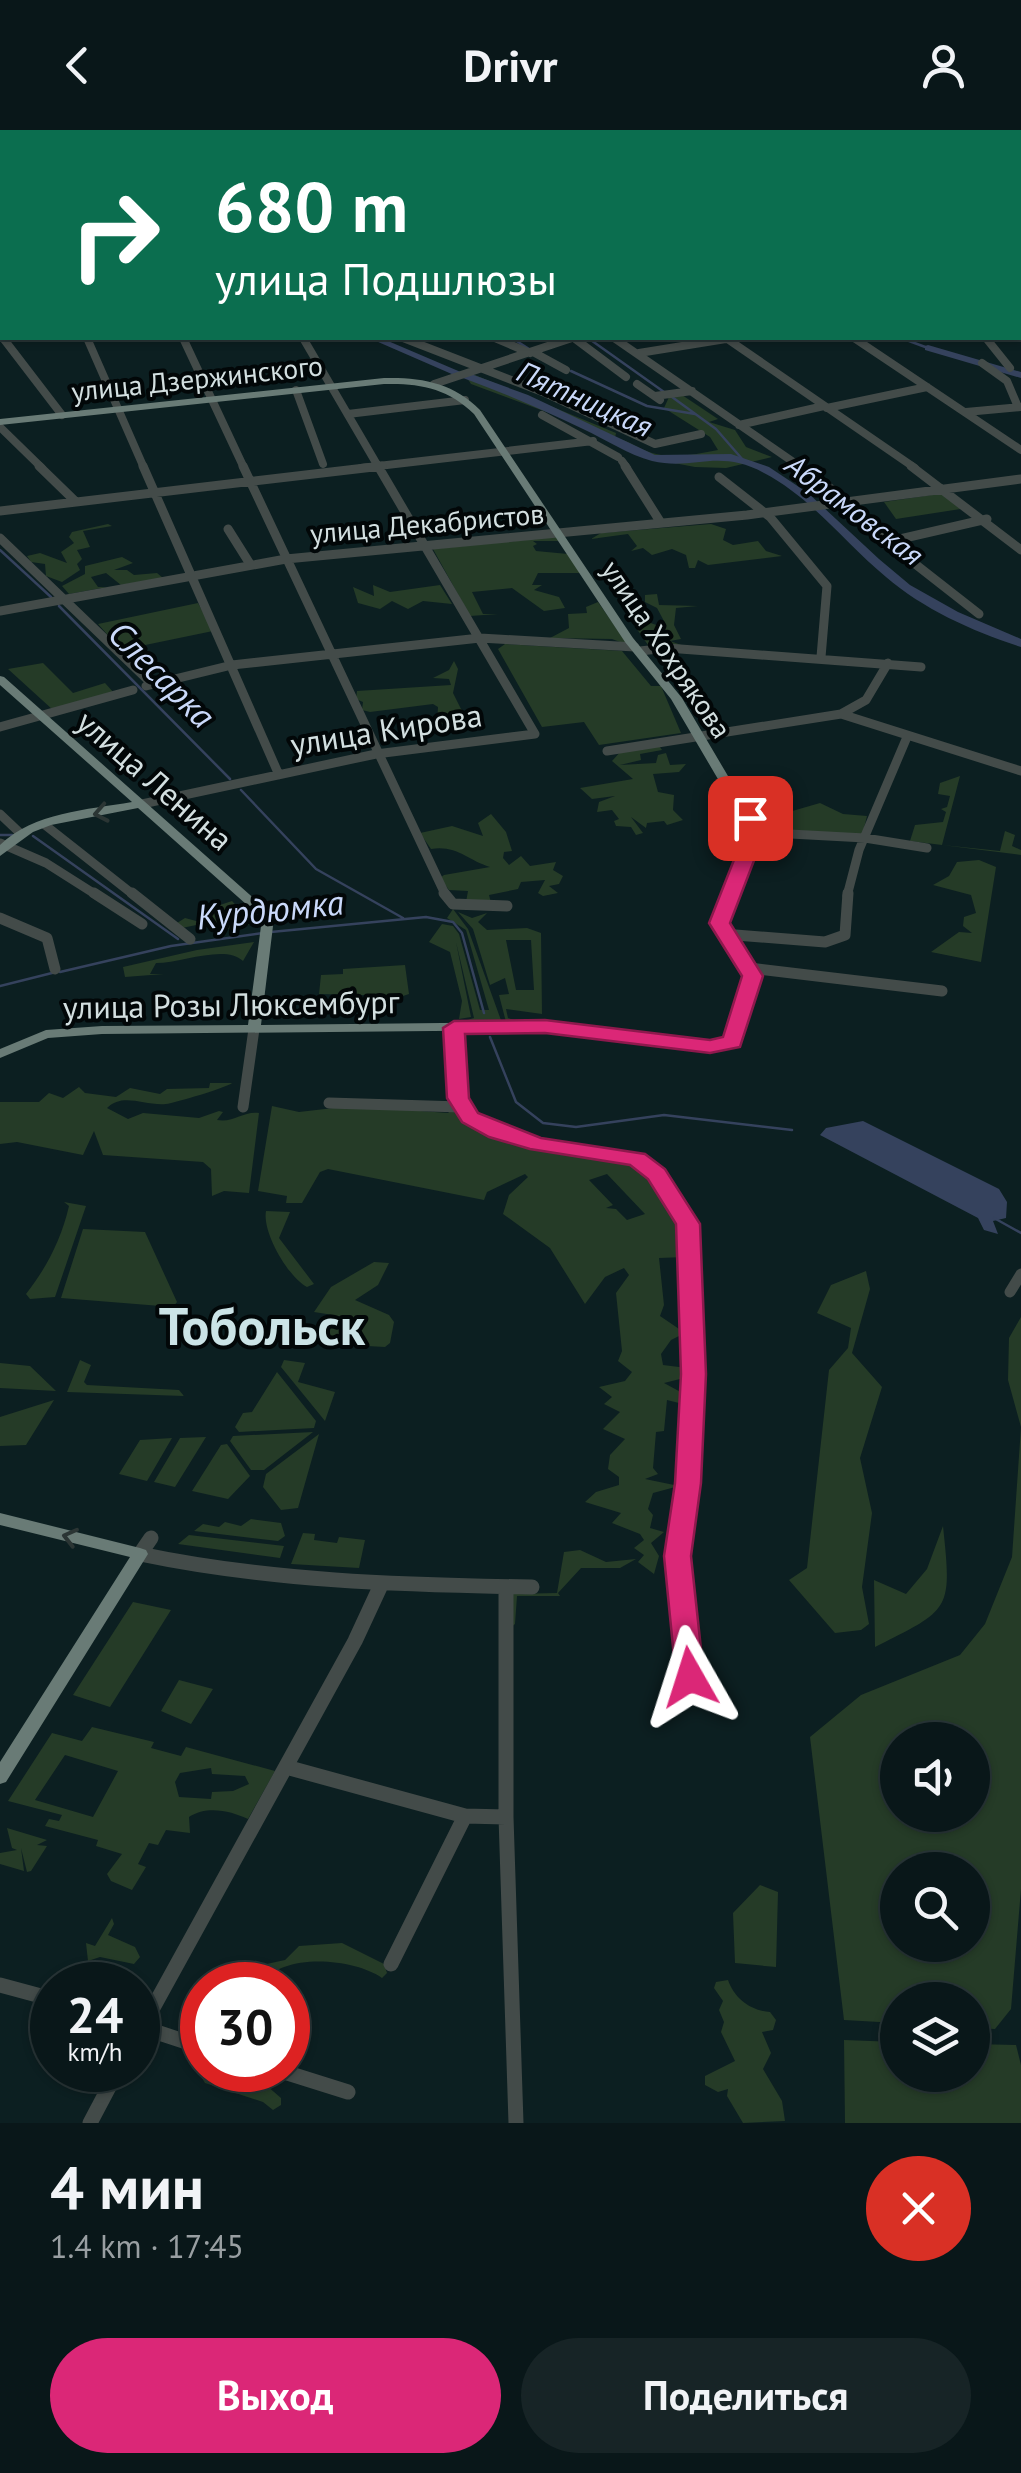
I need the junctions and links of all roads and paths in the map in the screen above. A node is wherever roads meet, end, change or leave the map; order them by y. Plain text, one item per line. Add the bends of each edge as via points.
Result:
1 (5, 340) edge
2 (88, 340) edge
3 (183, 340) edge
4 (303, 340) edge
5 (408, 340) edge
6 (499, 340) edge
7 (567, 340) edge
8 (576, 340) edge
9 (617, 340) edge
10 (715, 340) edge
11 (730, 340) edge
12 (857, 340) edge
13 (988, 340) edge
14 (532, 352) junction
15 (639, 353) junction
16 (982, 363) dead end
17 (1010, 368) dead end
18 (480, 370) junction
19 (566, 370) dead end
20 (626, 377) dead end
21 (434, 384) junction
22 (637, 384) dead end
23 (927, 386) junction
24 (330, 387) junction
25 (296, 390) junction
26 (692, 391) junction
27 (212, 399) junction
28 (465, 400) junction
29 (825, 406) junction
30 (1019, 407) edge
31 (121, 409) junction
32 (966, 412) junction
33 (348, 414) junction
34 (62, 415) junction
35 (542, 415) dead end
36 (0, 424) edge
37 (739, 424) junction
38 (701, 434) dead end
39 (593, 441) junction
40 (1021, 450) edge
41 (503, 451) junction
42 (324, 464) dead end
43 (379, 466) junction
44 (719, 476) dead end
45 (1021, 480) edge
46 (250, 481) junction
47 (944, 488) junction
48 (153, 492) junction
49 (75, 501) junction
50 (840, 502) junction
51 (0, 511) edge
52 (765, 513) junction
53 (987, 519) junction
54 (661, 523) junction
55 (228, 529) dead end
56 (558, 533) junction
57 (0, 538) edge
58 (888, 542) junction
59 (426, 545) junction
60 (1021, 550) edge
61 (286, 559) junction
62 (250, 564) junction
63 (190, 575) junction
64 (67, 598) junction
65 (0, 611) edge
66 (979, 614) dead end
67 (480, 638) junction
68 (638, 649) junction
69 (331, 653) junction
70 (821, 657) junction
71 (888, 662) junction
72 (232, 664) junction
73 (920, 667) dead end
74 (0, 679) edge
75 (133, 690) dead end
76 (841, 714) junction
77 (40, 716) junction
78 (0, 728) edge
79 (907, 737) junction
80 (699, 738) junction
81 (607, 750) dead end
82 (376, 754) junction
83 (1021, 771) edge
84 (279, 775) junction
85 (142, 804) junction
86 (0, 814) edge
87 (45, 824) junction
88 (755, 832) junction
89 (20, 834) junction
90 (865, 838) junction
91 (2, 846) edge
92 (927, 848) dead end
93 (507, 906) dead end
94 (0, 918) edge
95 (142, 924) dead end
96 (724, 934) junction
97 (190, 939) dead end
98 (55, 968) dead end
99 (750, 968) junction
100 (942, 991) dead end
101 (460, 1028) junction
102 (254, 1029) junction
103 (0, 1054) edge
104 (329, 1103) dead end
105 (243, 1107) dead end
106 (461, 1107) junction
107 (1021, 1274) edge
108 (1010, 1292) dead end
109 (0, 1520) edge
110 (151, 1538) dead end
111 (140, 1554) junction
112 (381, 1586) junction
113 (532, 1587) dead end
114 (506, 1589) junction
115 (690, 1677) dead end
116 (286, 1767) junction
117 (0, 1777) edge
118 (465, 1816) junction
119 (506, 1817) junction
120 (391, 1964) dead end
121 (0, 1985) edge
122 (160, 1992) edge
123 (30, 1993) edge
124 (310, 2080) edge
125 (106, 2092) edge
126 (348, 2092) dead end
127 (90, 2123) edge
128 (516, 2123) edge

1 - 34 street
2 - 31 street
3 - 27 street
4 - 24 street
5 - 18 street
6 - 14 street
7 - 14 street, улица Дзержинского
8 - 20 street
9 - 15 street
10 - 15 street
11 - 29 street
12 - 23 street
13 - 17 street
14 - 18 street, улица Дзержинского
14 - 19 street
15 - 26 street
16 - 30 street via 1007,381
18 - 21 street, улица Дзержинского
18 - 38 street via 656,444
21 - 24 main road, улица Дзержинского via 393,380
21 - 28 main road, улица Хохрякова
22 - 26 street via 658,398
23 - 29 street
23 - 32 street
24 - 25 main road, улица Дзержинского
24 - 33 street
25 - 27 main road, улица Дзержинского
25 - 42 street
26 - 37 street
27 - 31 main road, улица Дзержинского
27 - 46 street
28 - 33 street
28 - 41 main road, улица Хохрякова
29 - 37 street
29 - 47 street
30 - 32 street
31 - 34 main road, улица Дзержинского
31 - 48 street
32 - 40 street
33 - 43 street
34 - 36 main road, улица Дзержинского
35 - 39 street
36 - 49 street
37 - 50 street
39 - 41 street
39 - 54 street via 620,459
41 - 43 street
41 - 56 main road, улица Хохрякова
43 - 46 street
43 - 59 street
44 - 52 street
45 - 47 street
46 - 48 street
46 - 61 street
47 - 50 street
47 - 53 street
48 - 49 street
48 - 63 street
49 - 51 street
50 - 52 street, улица Декабристов
50 - 58 street
52 - 54 street, улица Декабристов
52 - 70 street via 828,586
53 - 58 street
53 - 60 street
54 - 56 street, улица Декабристов
55 - 62 street
56 - 59 street, улица Декабристов
56 - 68 main road, улица Хохрякова
57 - 64 street
58 - 66 street
59 - 61 street, улица Декабристов
59 - 67 street
61 - 62 street, улица Декабристов
61 - 69 street
62 - 63 street, улица Декабристов
63 - 64 street, улица Декабристов
63 - 72 street
64 - 65 street, улица Декабристов
64 - 72 street via 149,685
67 - 68 street
67 - 69 street
67 - 82 street, улица Кирова via 535,734
68 - 70 street
68 - 80 main road, улица Хохрякова
69 - 72 street
69 - 82 street
70 - 71 street
71 - 73 street
71 - 76 street via 866,700
72 - 84 street
74 - 77 main road, улица Ленина
75 - 77 street
76 - 79 street
76 - 80 street
77 - 78 street
77 - 85 main road, улица Ленина
79 - 83 street
79 - 90 street
80 - 81 street
80 - 88 main road, улица Хохрякова
82 - 84 street, улица Кирова
82 - 93 street via 447,900
84 - 85 street, улица Кирова
85 -> 87 main road
85 - 102 main road, улица Ленина via 259,908 267,926
86 - 89 street
87 - 89 main road
87 - 97 street
88 - 90 street
88 - 96 main road via 720,919
89 - 91 main road
90 - 92 street
90 - 96 street via 840,939
91 - 95 street via 46,863
94 - 98 street via 47,938
96 - 99 main road
99 - 100 street
99 - 101 main road, улица Розы Люксембург via 736,1036 722,1046 545,1026
101 - 102 main road, улица Розы Люксембург
101 - 106 street
102 - 103 main road, улица Розы Люксембург via 58,1031
102 - 105 street
104 - 106 street
106 - 115 street via 481,1125 524,1140 637,1159 656,1174 688,1224 694,1374 678,1556
107 - 108 street
111 -> 109 main road
110 - 111 street
111 - 112 street via 206,1568
111 - 117 main road
112 - 114 street
112 - 116 street
113 - 114 street
114 - 119 street
116 - 118 street
116 - 122 street
118 - 119 street
118 - 120 street
119 - 128 street
121 - 123 street
124 - 126 street
125 - 127 street

